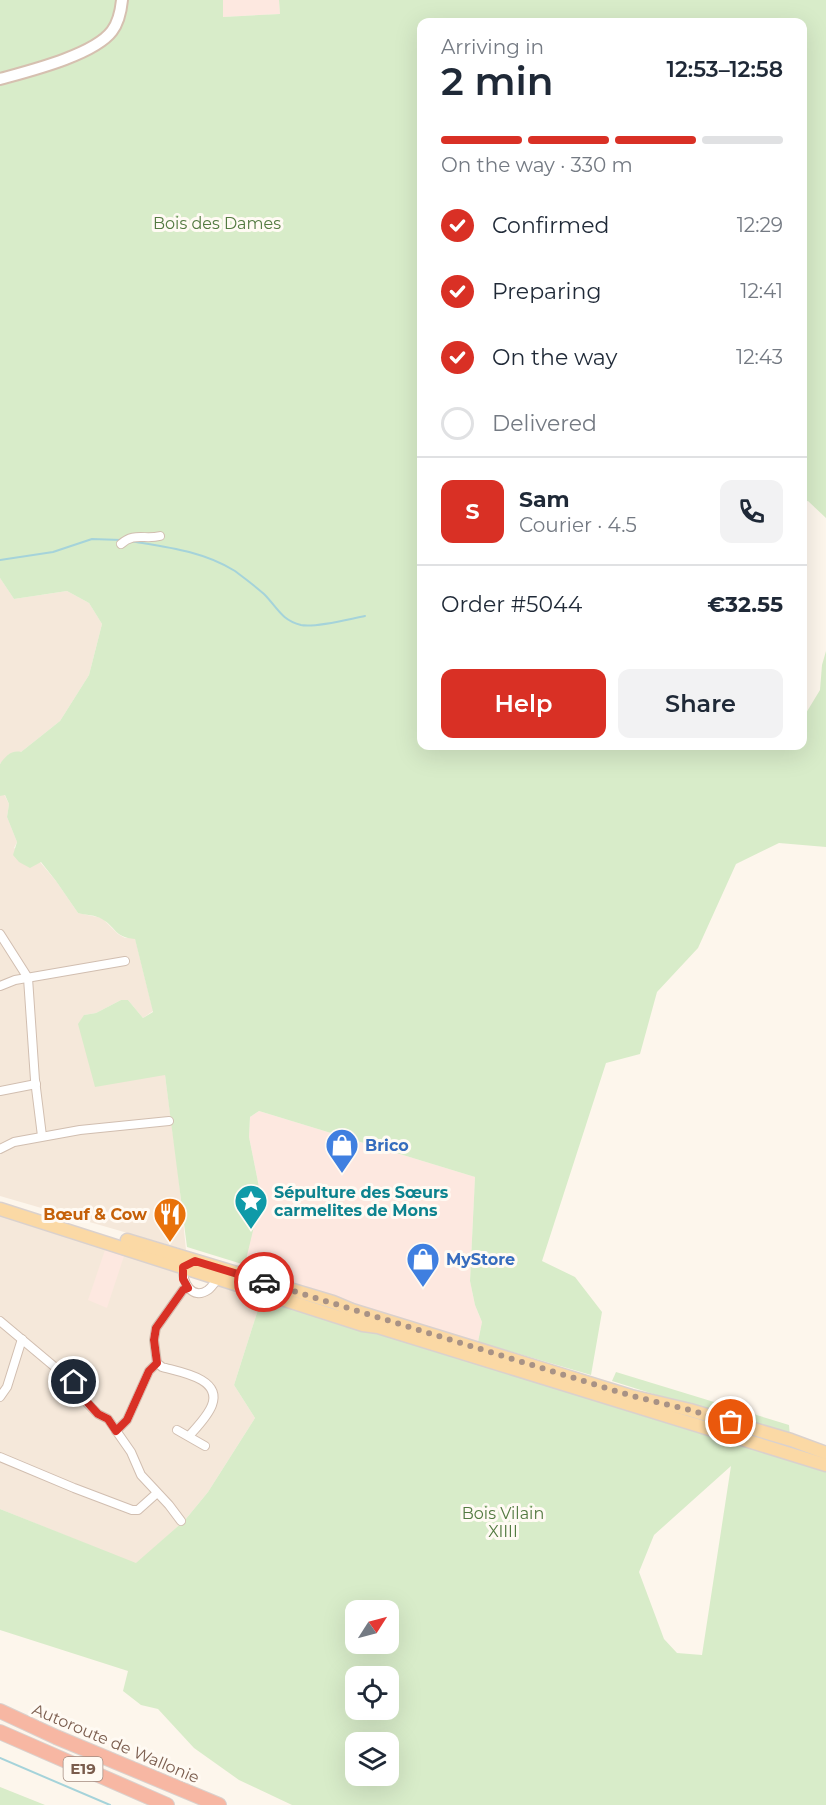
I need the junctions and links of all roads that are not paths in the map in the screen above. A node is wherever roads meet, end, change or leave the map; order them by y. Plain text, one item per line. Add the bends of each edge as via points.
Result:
1 (122, 0) edge
2 (0, 79) edge
3 (160, 536) dead end
4 (124, 541) dead end
5 (0, 934) edge
6 (125, 961) dead end
7 (28, 978) junction
8 (0, 986) edge
9 (36, 1084) junction
10 (0, 1091) edge
11 (169, 1121) dead end
12 (42, 1136) junction
13 (0, 1149) edge
14 (0, 1201) edge
15 (0, 1209) edge
16 (195, 1261) junction
17 (183, 1267) junction
18 (218, 1278) junction
19 (188, 1288) junction
20 (0, 1321) edge
21 (22, 1339) junction
22 (157, 1363) junction
23 (0, 1396) edge
24 (177, 1430) dead end
25 (116, 1431) junction
26 (189, 1436) junction
27 (205, 1446) dead end
28 (826, 1453) edge
29 (0, 1456) edge
30 (826, 1464) edge
31 (157, 1493) junction
32 (181, 1521) dead end
33 (0, 1711) edge
34 (0, 1732) edge
35 (167, 1805) edge
36 (219, 1805) edge

1 - 2 main road via 113,30 101,42
3 - 4 street
5 - 7 street
6 - 7 street
7 - 8 street
7 - 9 street
9 - 10 street
9 - 12 street
11 - 12 street
12 - 13 street
14 - 16 main road
15 - 17 main road
16 - 17 street
16 - 28 main road
17 - 18 main road
17 - 19 street
18 - 19 street via 204,1292
18 - 30 main road
19 - 22 street via 156,1328
20 - 21 street
21 - 23 street via 7,1387
21 - 25 street via 74,1382 92,1408 108,1419
22 - 25 street via 149,1371 127,1420
22 - 26 street via 202,1379 210,1388 212,1405
24 - 26 street
25 - 31 street via 141,1475
26 - 27 street
29 - 31 street via 132,1510 138,1510
31 - 32 street
33 - 36 highway, Autoroute de Wallonie / E19
34 - 35 highway, E19

